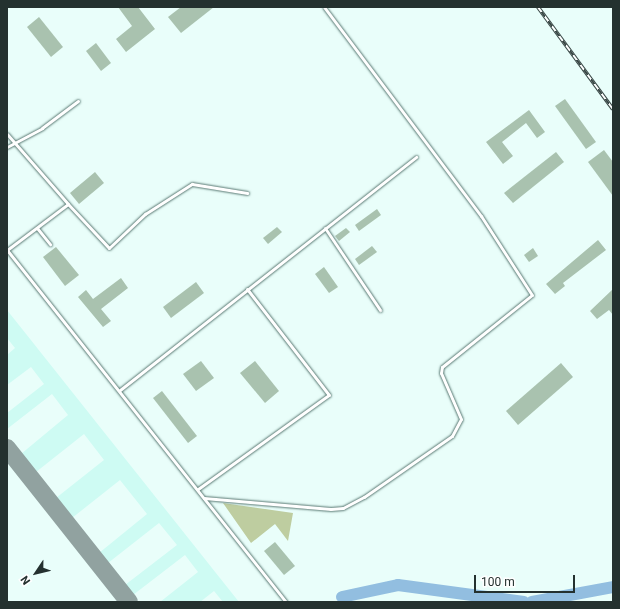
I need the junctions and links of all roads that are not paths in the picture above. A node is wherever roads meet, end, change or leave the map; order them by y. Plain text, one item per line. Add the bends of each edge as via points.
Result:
1 (324, 7) edge
2 (78, 102) dead end
3 (7, 134) edge
4 (14, 143) junction
5 (7, 147) edge
6 (416, 157) dead end
7 (247, 192) dead end
8 (68, 204) junction
9 (37, 228) junction
10 (325, 228) junction
11 (50, 244) dead end
12 (7, 250) edge
13 (247, 290) junction
14 (380, 310) dead end
15 (120, 390) junction
16 (198, 489) junction
17 (204, 498) junction
18 (286, 602) edge

1 - 17 lane via 481,216 532,295 442,367 441,373 460,411 461,419 452,436 358,500 332,509
2 - 4 lane
3 - 4 lane
4 - 5 lane
4 - 8 lane
6 - 10 lane
7 - 8 lane via 192,184 145,214 109,248
8 - 9 lane
9 - 11 lane
9 - 12 lane
10 - 13 lane
10 - 14 lane
12 - 15 lane
13 - 15 lane
13 - 16 lane via 329,395
15 - 16 lane
16 - 17 lane
17 - 18 lane

